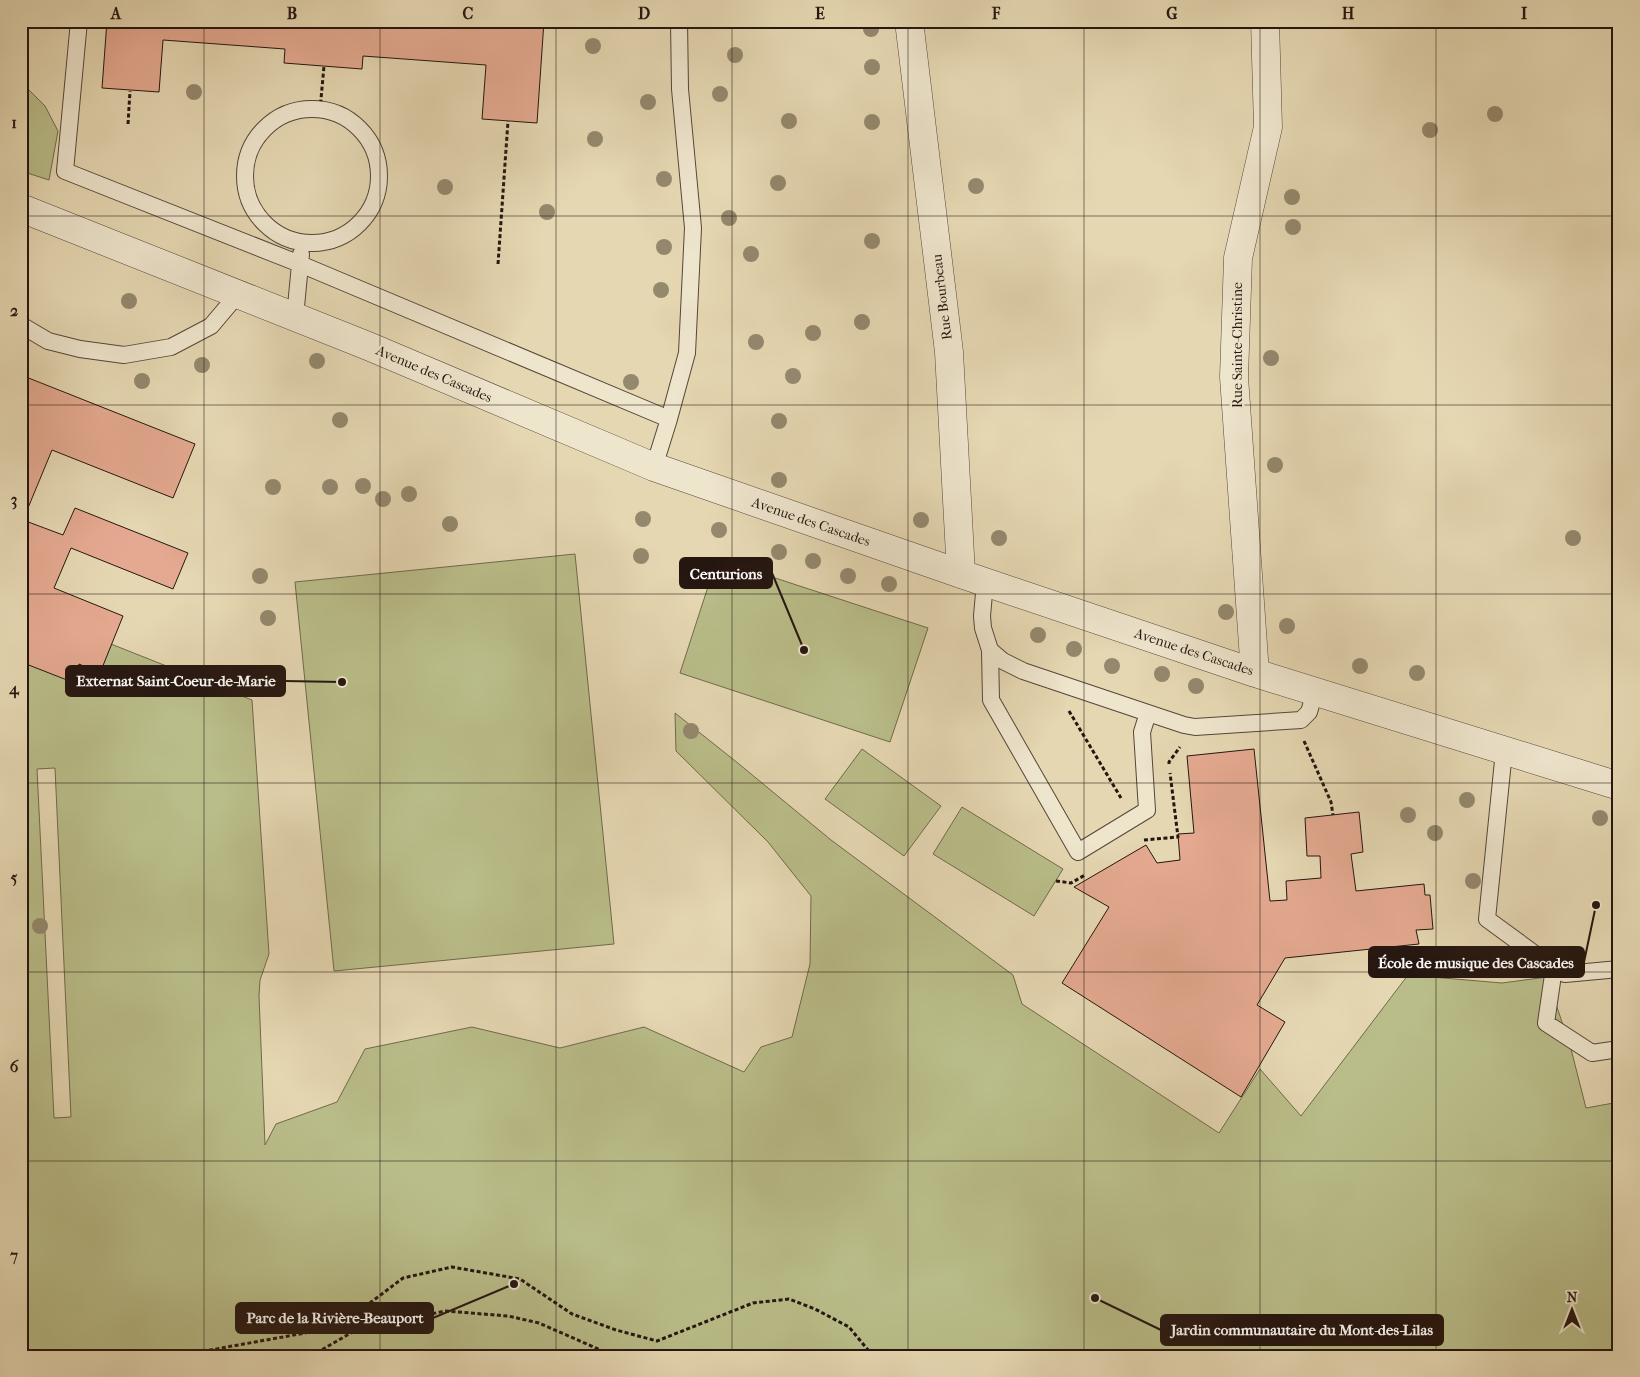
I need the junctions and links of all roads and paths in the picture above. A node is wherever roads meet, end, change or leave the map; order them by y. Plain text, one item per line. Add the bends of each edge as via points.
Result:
1 (79, 21) edge
2 (679, 21) edge
3 (908, 21) edge
4 (1265, 21) edge
5 (324, 66) dead end
6 (130, 90) dead end
7 (320, 110) junction
8 (508, 121) dead end
9 (128, 124) dead end
10 (21, 208) edge
11 (302, 242) junction
12 (300, 264) junction
13 (498, 264) dead end
14 (238, 294) junction
15 (295, 317) junction
16 (21, 325) edge
17 (669, 420) junction
18 (654, 467) junction
19 (973, 578) junction
20 (990, 650) junction
21 (1255, 673) junction
22 (1064, 684) junction
23 (1315, 692) junction
24 (1148, 713) junction
25 (1296, 721) junction
26 (1182, 744) dead end
27 (1504, 751) junction
28 (1619, 786) edge
29 (1333, 815) dead end
30 (1128, 822) junction
31 (1178, 837) dead end
32 (1554, 968) junction
33 (1619, 969) edge
34 (1619, 1049) edge
35 (177, 1356) edge
36 (311, 1356) edge
37 (614, 1356) edge
38 (730, 1356) edge
39 (791, 1356) edge
40 (874, 1356) edge

1 - 12 lane via 65,171
2 - 17 lane via 680,89 693,228 687,353
3 - 19 street, Rue Bourbeau
4 - 21 street, Rue Sainte-Christine via 1268,127 1238,258 1234,377
5 - 7 path
6 - 9 path
7 - 11 lane via 303,108 277,118 257,136 245,167 247,196 259,217 274,231
7 - 11 lane via 331,111 361,129 376,153 379,183 370,210 354,228 327,241
8 - 13 path
10 - 14 street, Avenue des Cascades
11 - 12 lane
12 - 15 lane
12 - 17 lane
14 - 15 street, Avenue des Cascades
14 - 16 lane via 211,326 171,347 124,355 80,350 48,341
15 - 18 street, Avenue des Cascades
17 - 18 lane
18 - 19 street, Avenue des Cascades
19 - 20 lane
19 - 21 street, Avenue des Cascades
20 - 22 lane via 1013,667
20 - 30 lane via 991,700 1078,852
21 - 23 street, Avenue des Cascades
22 - 24 lane
22 - 30 path via 1060,695 1126,808
23 - 25 lane via 1309,712
23 - 27 street, Avenue des Cascades
24 - 25 lane via 1195,726
24 - 30 lane via 1142,732 1147,810
25 - 29 path via 1331,802
26 - 31 path via 1169,762
27 - 28 street, Avenue des Cascades
27 - 32 lane via 1487,919
32 - 33 lane via 1565,974
32 - 34 lane via 1546,1023 1592,1053
35 - 40 path via 305,1333 362,1308 403,1278 452,1267 520,1279 572,1314 657,1341 753,1303 789,1299 849,1326
36 - 37 path via 356,1330 445,1311 508,1316 539,1323
38 - 39 path

